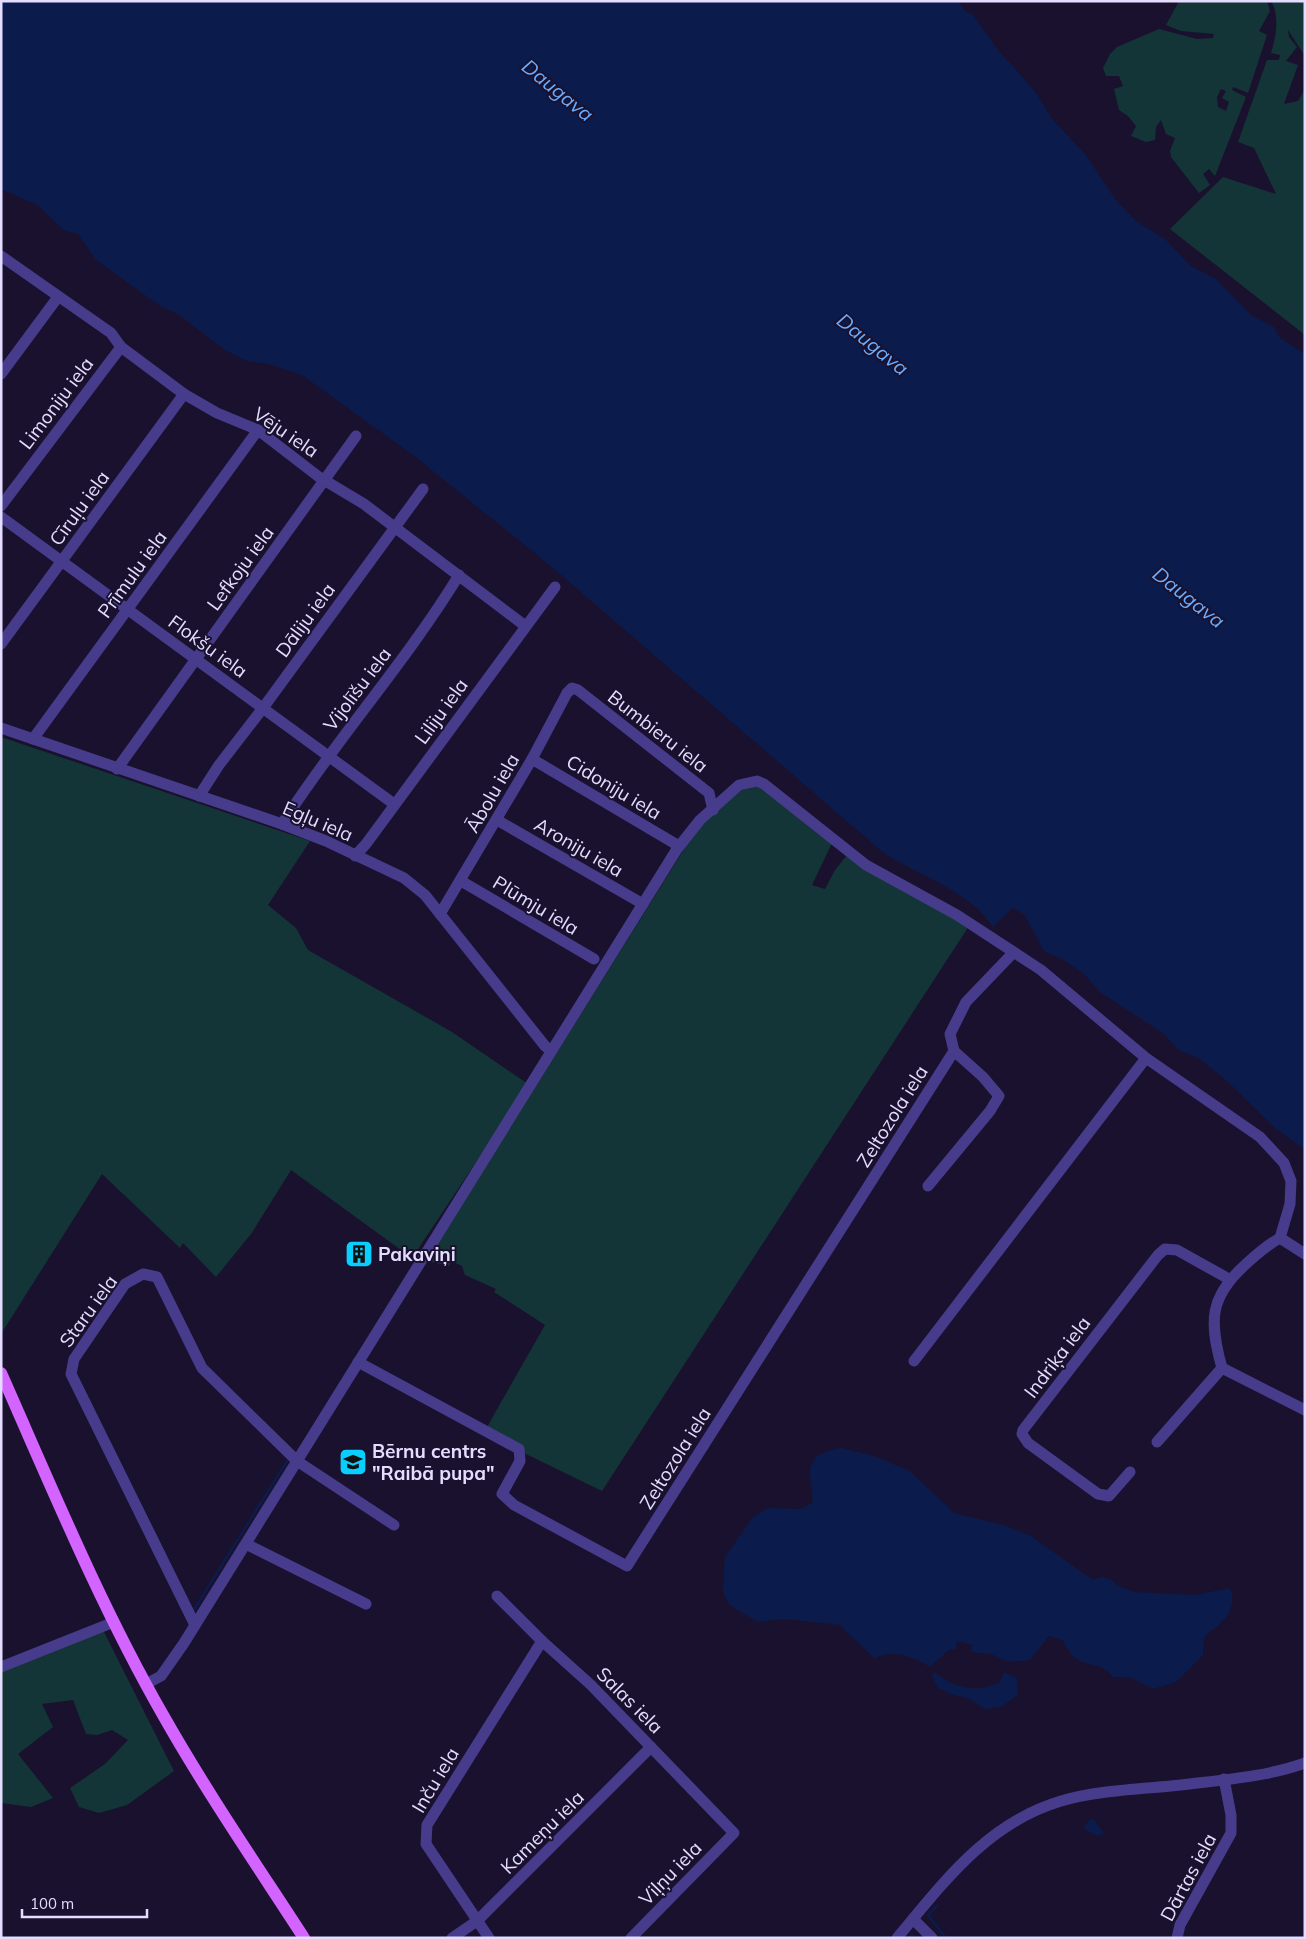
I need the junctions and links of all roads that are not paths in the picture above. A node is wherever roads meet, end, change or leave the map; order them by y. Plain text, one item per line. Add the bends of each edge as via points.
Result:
1 (1, 256) edge
2 (58, 297) junction
3 (120, 347) junction
4 (1, 374) edge
5 (184, 394) junction
6 (258, 430) junction
7 (356, 436) dead end
8 (324, 480) junction
9 (423, 489) dead end
10 (1, 506) edge
11 (1, 517) edge
12 (395, 527) junction
13 (62, 561) junction
14 (459, 575) junction
15 (555, 587) dead end
16 (128, 609) junction
17 (524, 625) junction
18 (1, 644) edge
19 (196, 658) junction
20 (572, 688) joint
21 (263, 708) junction
22 (1, 728) edge
23 (33, 739) junction
24 (328, 756) junction
25 (532, 759) junction
26 (117, 769) junction
27 (199, 796) junction
28 (394, 804) junction
29 (713, 810) junction
30 (497, 820) junction
31 (282, 824) junction
32 (679, 846) junction
33 (355, 856) junction
34 (461, 881) junction
35 (643, 904) junction
36 (440, 914) junction
37 (1014, 953) junction
38 (594, 959) dead end
39 (551, 1051) junction
40 (954, 1051) junction
41 (1146, 1058) junction
42 (928, 1186) dead end
43 (1280, 1238) junction
44 (1305, 1254) edge
45 (1229, 1279) junction
46 (914, 1361) dead end
47 (358, 1362) junction
48 (1222, 1368) junction
49 (3, 1382) edge
50 (1305, 1410) edge
51 (1158, 1442) dead end
52 (297, 1461) junction
53 (1130, 1472) dead end
54 (394, 1525) dead end
55 (246, 1544) junction
56 (497, 1596) dead end
57 (366, 1604) dead end
58 (114, 1622) junction
59 (195, 1625) junction
60 (542, 1641) junction
61 (1, 1667) edge
62 (146, 1684) junction
63 (651, 1746) junction
64 (1305, 1763) edge
65 (1224, 1779) junction
66 (734, 1833) joint
67 (913, 1918) junction
68 (477, 1921) junction
69 (304, 1938) edge
70 (452, 1938) edge
71 (489, 1938) edge
72 (630, 1938) edge
73 (897, 1938) edge
74 (932, 1938) edge
75 (1177, 1938) edge

1 - 2 street, Vēju iela
2 - 3 street, Vēju iela via 112,333
2 - 4 street
3 - 5 street, Vēju iela
3 - 10 street, Limoniju iela
5 - 6 street, Vēju iela via 217,413
5 - 13 street, Cīruļu iela
6 - 8 street, Vēju iela
6 - 16 street, Prīmulu iela
7 - 8 street, Lefkoju iela
8 - 12 street, Vēju iela
8 - 19 street, Lefkoju iela
9 - 12 street, Dāliju iela
11 - 13 street, Flokšu iela
12 - 14 street, Vēju iela
12 - 21 street, Dāliju iela
13 - 16 street, Flokšu iela
13 - 18 street, Cīruļu iela
14 - 17 street, Vēju iela
14 - 24 street, Vijolīšu iela via 439,607
15 - 17 street, Liliju iela
16 - 19 street, Flokšu iela
16 - 23 street, Prīmulu iela
17 - 28 street, Liliju iela
19 - 21 street, Flokšu iela
19 - 26 street, Lefkoju iela
20 - 25 street, Ābolu iela
20 - 29 street, Bumbieru iela via 709,793
21 - 24 street, Flokšu iela
21 - 27 street, Dāliju iela
22 - 23 street, Egļu iela
23 - 26 street, Egļu iela
24 - 28 street, Flokšu iela
24 - 31 street, Vijolīšu iela
25 - 30 street, Ābolu iela
25 - 32 street, Cidoniju iela
26 - 27 street, Egļu iela
27 - 31 street, Egļu iela
28 - 33 street, Liliju iela
29 - 32 street
29 - 37 street via 740,785 757,781 866,865 957,915
30 - 34 street, Ābolu iela
30 - 35 street, Aroniju iela
31 - 33 street, Egļu iela
32 - 35 street
33 - 36 street, Egļu iela via 413,884
34 - 36 street, Ābolu iela
34 - 38 street, Plūmju iela
35 - 39 street
36 - 39 street, Egļu iela
37 - 40 street via 966,1002 950,1034
37 - 41 street via 1041,970
39 - 47 street
40 - 42 street via 999,1096
40 - 47 street, Zeltozola iela via 627,1566 514,1505 502,1494 520,1461 519,1450
41 - 43 street via 1235,1118 1275,1152 1288,1172 1292,1191
41 - 46 street
43 - 44 street
43 - 45 street
45 - 48 street via 1213,1316
45 - 53 street, Indriķa iela via 1176,1250 1165,1249 1158,1254 1023,1430 1028,1443 1098,1494 1109,1496
47 - 52 street
48 - 50 street
48 - 51 street
49 - 58 main road
52 - 54 street
52 - 55 street
52 - 59 street, Staru iela via 202,1368 158,1277 143,1274 125,1284 74,1359 71,1374
55 - 57 street
55 - 59 street
56 - 60 street, Salas iela
58 - 61 street
58 - 62 main road
59 - 62 street via 161,1676
60 - 63 street, Salas iela
60 - 68 street, Inču iela via 427,1825 426,1844
62 - 69 main road
63 - 66 street, Salas iela
63 - 68 street, Kameņu iela
64 - 65 street via 1268,1773
65 - 67 street via 1079,1797 1026,1815 991,1836 962,1861
65 - 75 street, Dārtas iela via 1232,1833 1180,1925
66 - 72 street, Viļņu iela
67 - 73 street
67 - 74 street
68 - 70 street, Kameņu iela
68 - 71 street, Inču iela

